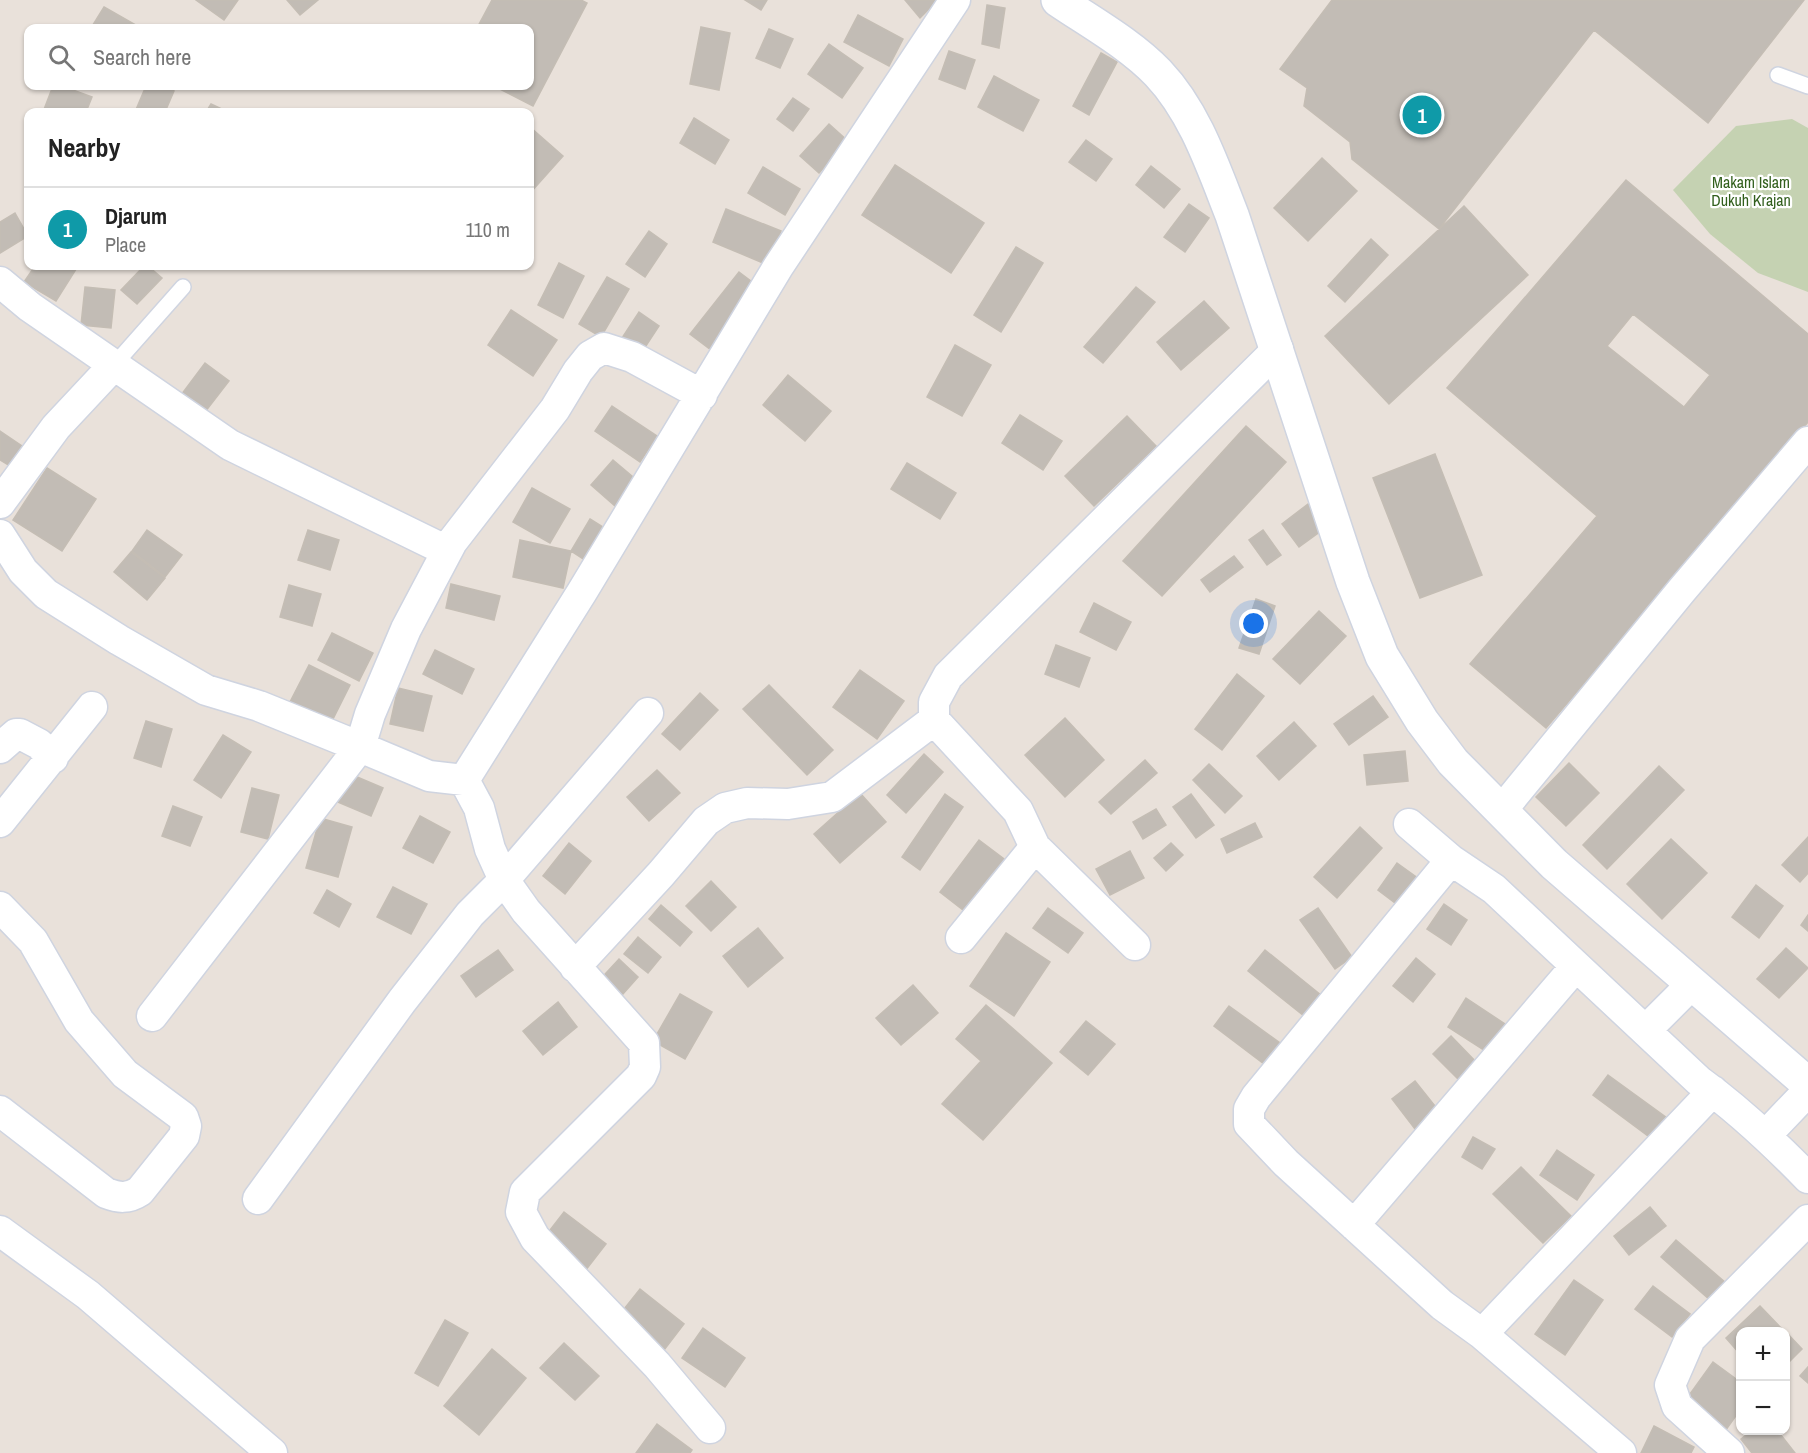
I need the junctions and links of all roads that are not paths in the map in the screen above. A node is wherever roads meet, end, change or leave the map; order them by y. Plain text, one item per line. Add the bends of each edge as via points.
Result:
1 (955, 0) edge
2 (1058, 0) edge
3 (1778, 75) dead end
4 (1808, 86) edge
5 (0, 282) edge
6 (183, 287) dead end
7 (1278, 349) junction
8 (114, 365) junction
9 (702, 395) junction
10 (1808, 442) edge
11 (0, 503) edge
12 (0, 535) edge
13 (447, 551) junction
14 (92, 707) dead end
15 (648, 713) dead end
16 (934, 720) junction
17 (360, 747) junction
18 (0, 748) edge
19 (52, 758) junction
20 (464, 780) junction
21 (1501, 812) junction
22 (0, 822) edge
23 (1409, 824) dead end
24 (1035, 848) junction
25 (1451, 860) junction
26 (504, 880) junction
27 (0, 907) edge
28 (961, 938) dead end
29 (1135, 945) dead end
30 (1576, 966) junction
31 (575, 967) junction
32 (1690, 987) junction
33 (152, 1016) dead end
34 (1654, 1022) junction
35 (1808, 1089) edge
36 (1713, 1091) junction
37 (0, 1111) edge
38 (1771, 1129) junction
39 (1808, 1178) edge
40 (258, 1199) dead end
41 (1808, 1220) edge
42 (1354, 1225) junction
43 (0, 1231) edge
44 (1482, 1334) junction
45 (710, 1428) dead end
46 (1726, 1452) edge
47 (272, 1453) edge
48 (1621, 1453) edge

1 - 9 street via 778,267
2 - 7 street via 1125,45 1158,73 1177,98 1210,161
3 - 4 lane
5 - 8 street
6 - 8 lane
7 - 16 street via 948,676 934,702
7 - 21 street via 1353,582 1382,656 1422,721
8 - 11 street via 56,427
8 - 13 street via 230,445
9 - 13 street via 632,357 604,348 590,356 555,409
9 - 20 street
10 - 21 street
12 - 17 street via 23,571 46,594 119,640 206,690 259,706
13 - 17 street via 406,629
14 - 19 street
15 - 26 street
16 - 24 street via 1018,811
16 - 31 street via 832,797 788,804 747,803 725,808 706,821
17 - 20 street via 429,776
17 - 33 street
18 - 19 street via 20,734 39,744
19 - 22 street
20 - 26 street via 479,808 490,849
21 - 32 street
23 - 25 street
24 - 28 street
24 - 29 street
25 - 30 street via 1494,889
25 - 42 street via 1249,1109 1249,1124
26 - 31 street via 525,911
26 - 40 street via 470,914 402,1001
27 - 37 street via 33,942 79,1021 126,1074 183,1117 186,1126 184,1136 140,1191 130,1197 116,1197
30 - 34 street
30 - 42 street
31 - 45 street via 644,1043 645,1067 641,1076 525,1192 521,1212 535,1238 657,1365
32 - 34 street
32 - 35 street
34 - 36 street
35 - 38 street
36 - 38 street
36 - 44 street
38 - 39 street
41 - 46 street via 1690,1340 1670,1386 1677,1406
42 - 44 street via 1442,1305
43 - 47 street via 88,1295
44 - 48 street

